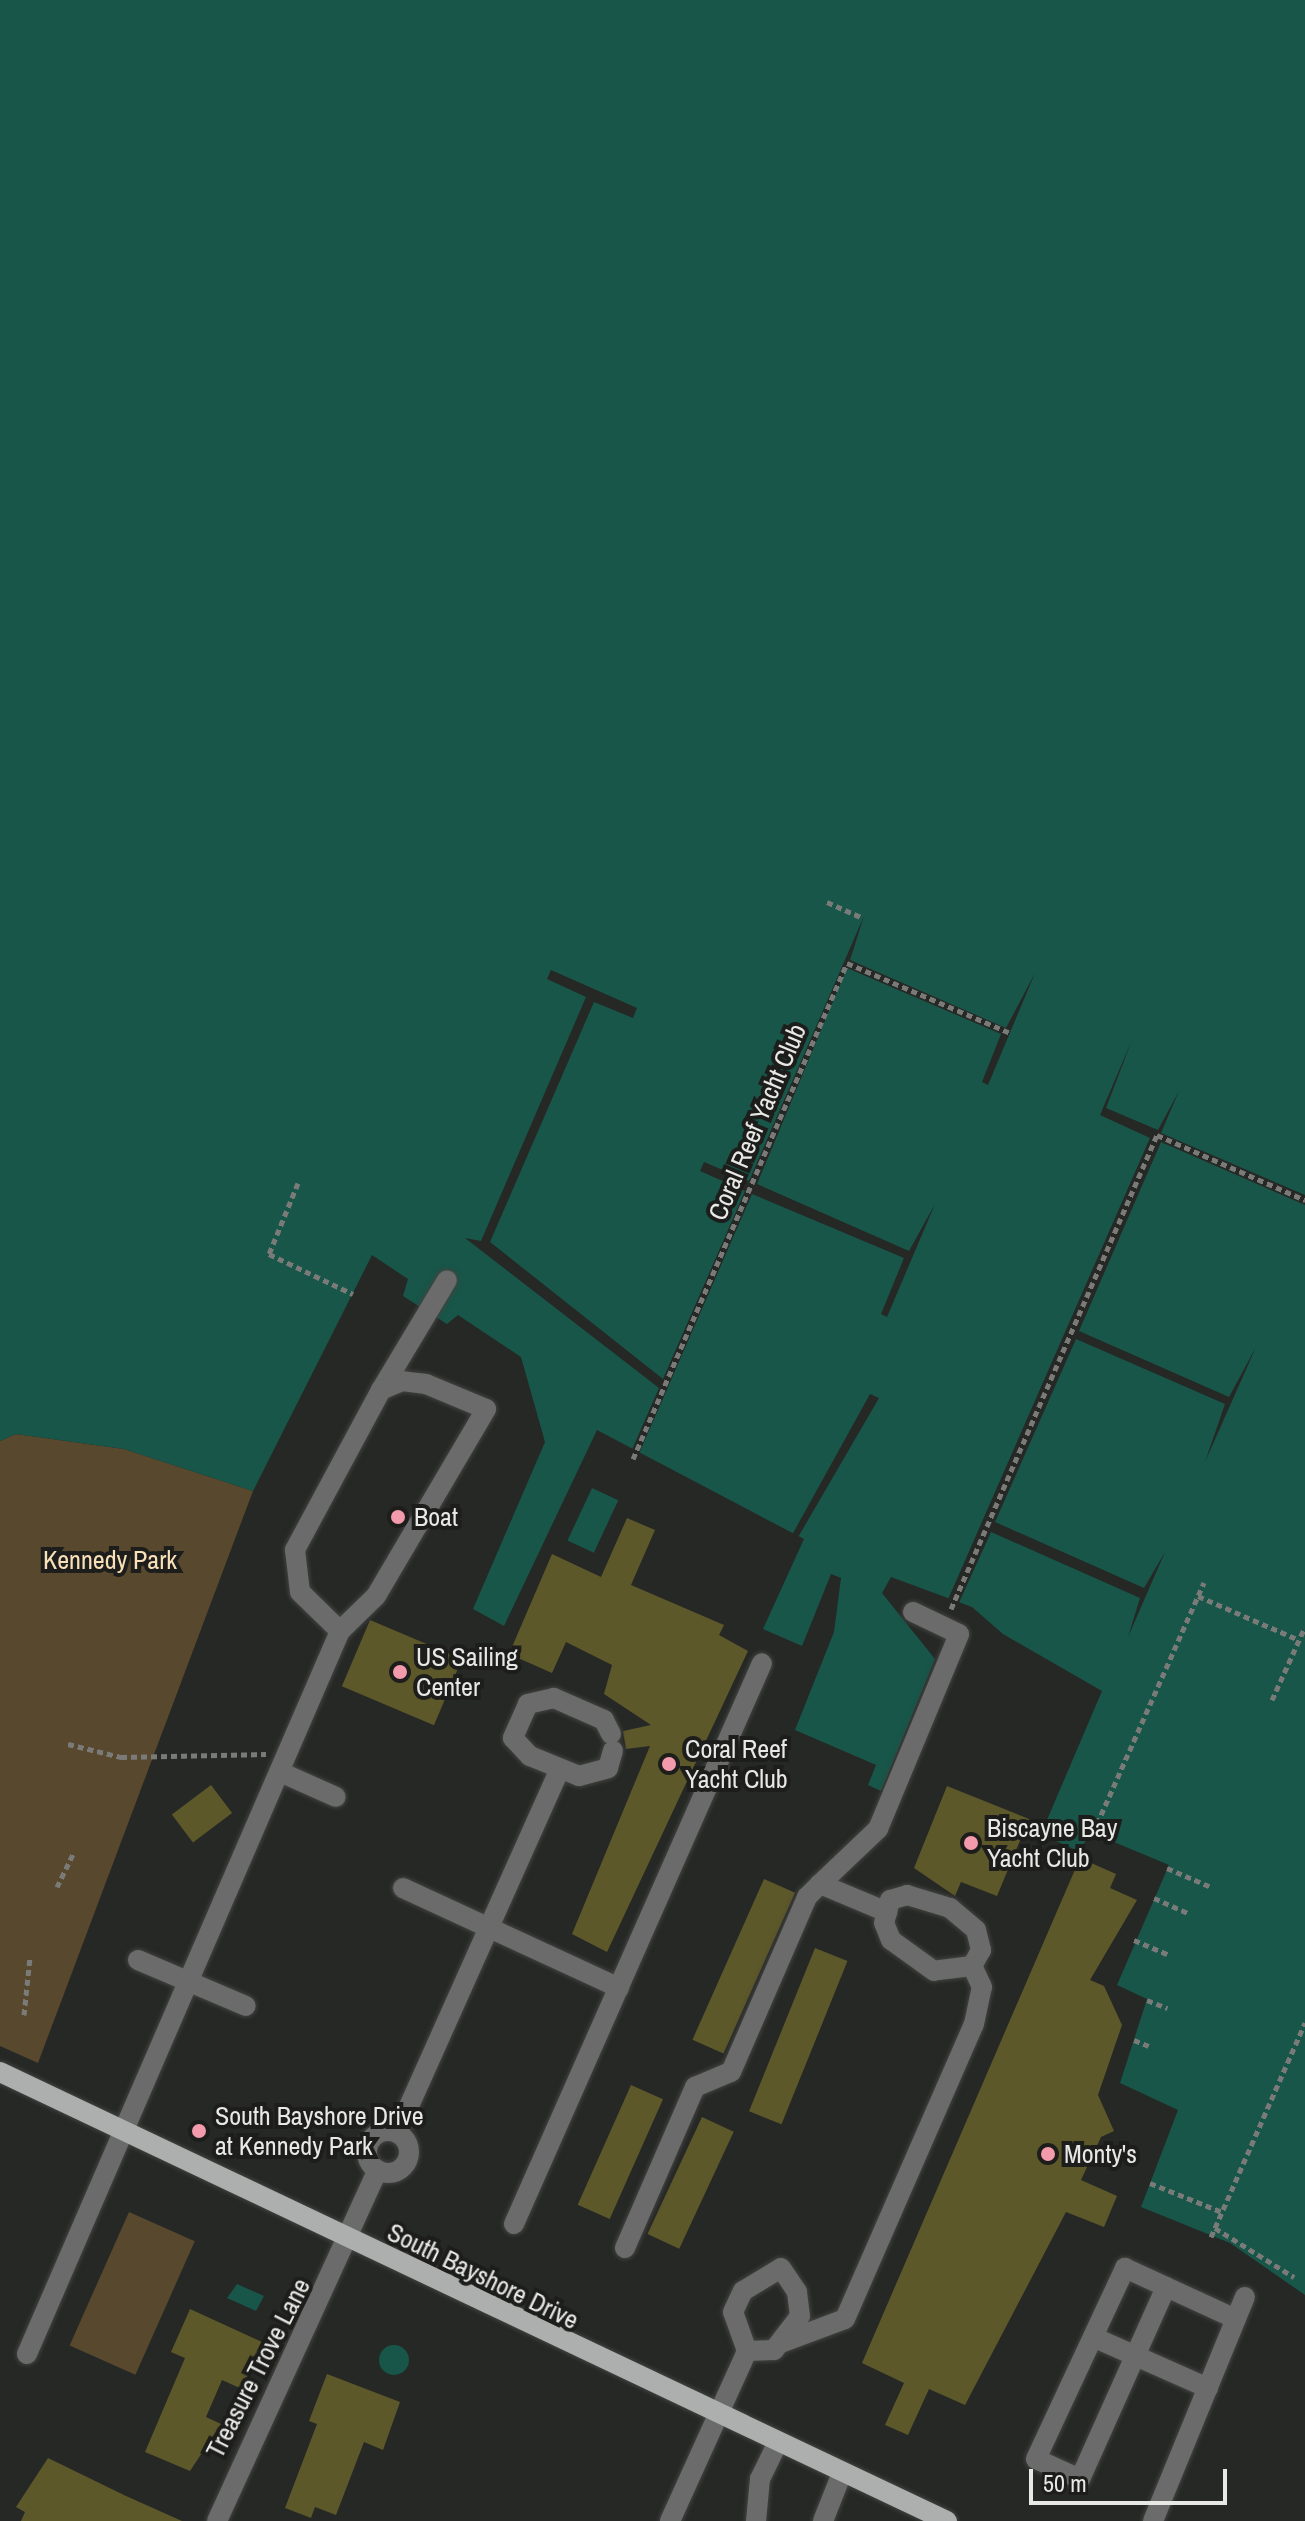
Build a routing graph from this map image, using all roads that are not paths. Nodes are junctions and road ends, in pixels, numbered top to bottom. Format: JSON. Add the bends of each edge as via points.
{"nodes":[{"id":1,"x":447,"y":1280,"type":"dead end"},
{"id":2,"x":381,"y":1390,"type":"junction"},
{"id":3,"x":913,"y":1612,"type":"dead end"},
{"id":4,"x":340,"y":1631,"type":"junction"},
{"id":5,"x":762,"y":1663,"type":"dead end"},
{"id":6,"x":283,"y":1764,"type":"junction"},
{"id":7,"x":560,"y":1769,"type":"junction"},
{"id":8,"x":336,"y":1797,"type":"dead end"},
{"id":9,"x":820,"y":1884,"type":"junction"},
{"id":10,"x":403,"y":1888,"type":"dead end"},
{"id":11,"x":887,"y":1912,"type":"junction"},
{"id":12,"x":490,"y":1929,"type":"junction"},
{"id":13,"x":138,"y":1960,"type":"dead end"},
{"id":14,"x":972,"y":1966,"type":"junction"},
{"id":15,"x":190,"y":1983,"type":"junction"},
{"id":16,"x":619,"y":1988,"type":"junction"},
{"id":17,"x":246,"y":2006,"type":"dead end"},
{"id":18,"x":0,"y":2072,"type":"edge"},
{"id":19,"x":126,"y":2133,"type":"junction"},
{"id":20,"x":397,"y":2133,"type":"junction"},
{"id":21,"x":378,"y":2170,"type":"junction"},
{"id":22,"x":514,"y":2224,"type":"dead end"},
{"id":23,"x":351,"y":2241,"type":"junction"},
{"id":24,"x":625,"y":2248,"type":"dead end"},
{"id":25,"x":1166,"y":2287,"type":"junction"},
{"id":26,"x":1245,"y":2297,"type":"dead end"},
{"id":27,"x":1236,"y":2319,"type":"junction"},
{"id":28,"x":1093,"y":2337,"type":"junction"},
{"id":29,"x":781,"y":2343,"type":"junction"},
{"id":30,"x":747,"y":2351,"type":"junction"},
{"id":31,"x":27,"y":2354,"type":"dead end"},
{"id":32,"x":1135,"y":2356,"type":"junction"},
{"id":33,"x":1208,"y":2388,"type":"junction"},
{"id":34,"x":719,"y":2418,"type":"junction"},
{"id":35,"x":777,"y":2444,"type":"junction"},
{"id":36,"x":842,"y":2473,"type":"junction"},
{"id":37,"x":217,"y":2521,"type":"edge"},
{"id":38,"x":670,"y":2521,"type":"edge"},
{"id":39,"x":756,"y":2521,"type":"edge"},
{"id":40,"x":823,"y":2521,"type":"edge"},
{"id":41,"x":947,"y":2521,"type":"edge"},
{"id":42,"x":1153,"y":2521,"type":"edge"}],
"edges":[{"from":1,"to":2,"type":"street"},
{"from":2,"to":4,"type":"street","via":[[295,1550],[300,1592]]},
{"from":2,"to":4,"type":"street","via":[[402,1381],[426,1384],[486,1409],[376,1596]]},
{"from":3,"to":9,"type":"street","via":[[959,1634],[878,1829]]},
{"from":4,"to":6,"type":"street"},
{"from":5,"to":16,"type":"street"},
{"from":6,"to":8,"type":"street"},
{"from":6,"to":15,"type":"street"},
{"from":7,"to":7,"type":"street","via":[[513,1738],[528,1704],[554,1698],[604,1720],[612,1742],[608,1768],[594,1775]]},
{"from":7,"to":12,"type":"street"},
{"from":9,"to":11,"type":"street"},
{"from":9,"to":24,"type":"street","via":[[807,1897],[731,2072],[695,2087]]},
{"from":10,"to":12,"type":"street"},
{"from":11,"to":14,"type":"street","via":[[891,1940],[913,1961],[955,1973]]},
{"from":11,"to":14,"type":"street","via":[[890,1900],[907,1895],[950,1908],[976,1930],[981,1950]]},
{"from":12,"to":16,"type":"street"},
{"from":12,"to":20,"type":"street"},
{"from":13,"to":15,"type":"street"},
{"from":14,"to":29,"type":"street","via":[[982,1987],[974,2024],[845,2319]]},
{"from":15,"to":17,"type":"street"},
{"from":15,"to":19,"type":"street"},
{"from":16,"to":22,"type":"street"},
{"from":18,"to":19,"type":"main road","name":"South Bayshore Drive"},
{"from":19,"to":23,"type":"main road","name":"South Bayshore Drive"},
{"from":19,"to":31,"type":"street"},
{"from":20,"to":21,"type":"street","via":[[370,2141]]},
{"from":20,"to":21,"type":"street","via":[[409,2148],[407,2161],[397,2171]]},
{"from":21,"to":23,"type":"street","name":"Treasure Trove Lane"},
{"from":23,"to":34,"type":"main road","name":"South Bayshore Drive"},
{"from":23,"to":37,"type":"street","name":"Treasure Trove Lane"},
{"from":25,"to":27,"type":"street"},
{"from":25,"to":28,"type":"street","via":[[1125,2268]]},
{"from":25,"to":32,"type":"street"},
{"from":26,"to":27,"type":"street"},
{"from":27,"to":33,"type":"street"},
{"from":28,"to":32,"type":"street"},
{"from":28,"to":32,"type":"street","via":[[1036,2459],[1080,2479]]},
{"from":29,"to":30,"type":"street","via":[[774,2350]]},
{"from":29,"to":30,"type":"street","via":[[800,2316],[797,2292],[781,2268],[743,2291],[733,2312]]},
{"from":30,"to":34,"type":"street"},
{"from":32,"to":33,"type":"street"},
{"from":33,"to":42,"type":"street"},
{"from":34,"to":35,"type":"main road","name":"South Bayshore Drive"},
{"from":34,"to":38,"type":"street"},
{"from":35,"to":36,"type":"main road","name":"South Bayshore Drive"},
{"from":35,"to":39,"type":"street","via":[[760,2479]]},
{"from":36,"to":40,"type":"street"},
{"from":36,"to":41,"type":"main road","name":"South Bayshore Drive"}]}
